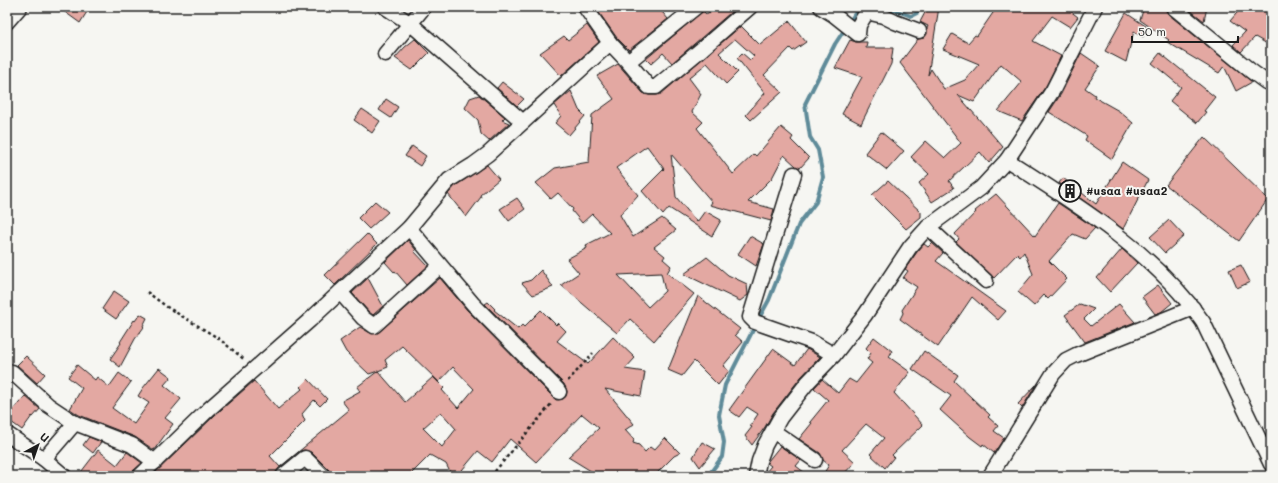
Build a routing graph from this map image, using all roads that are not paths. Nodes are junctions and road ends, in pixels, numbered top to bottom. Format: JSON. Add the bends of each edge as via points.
{"nodes":[{"id":1,"x":20,"y":7,"type":"edge"},
{"id":2,"x":385,"y":7,"type":"edge"},
{"id":3,"x":424,"y":7,"type":"edge"},
{"id":4,"x":585,"y":7,"type":"edge"},
{"id":5,"x":696,"y":7,"type":"edge"},
{"id":6,"x":750,"y":7,"type":"edge"},
{"id":7,"x":821,"y":7,"type":"edge"},
{"id":8,"x":1095,"y":7,"type":"edge"},
{"id":9,"x":1173,"y":7,"type":"edge"},
{"id":10,"x":7,"y":22,"type":"edge"},
{"id":11,"x":411,"y":24,"type":"junction"},
{"id":12,"x":919,"y":31,"type":"dead end"},
{"id":13,"x":610,"y":43,"type":"junction"},
{"id":14,"x":385,"y":54,"type":"dead end"},
{"id":15,"x":628,"y":62,"type":"junction"},
{"id":16,"x":1271,"y":83,"type":"edge"},
{"id":17,"x":523,"y":122,"type":"junction"},
{"id":18,"x":1007,"y":160,"type":"junction"},
{"id":19,"x":794,"y":174,"type":"dead end"},
{"id":20,"x":928,"y":227,"type":"junction"},
{"id":21,"x":409,"y":228,"type":"junction"},
{"id":22,"x":440,"y":266,"type":"junction"},
{"id":23,"x":986,"y":281,"type":"dead end"},
{"id":24,"x":340,"y":292,"type":"junction"},
{"id":25,"x":1193,"y":308,"type":"junction"},
{"id":26,"x":834,"y":354,"type":"junction"},
{"id":27,"x":12,"y":372,"type":"dead end"},
{"id":28,"x":559,"y":392,"type":"road end"},
{"id":29,"x":75,"y":423,"type":"junction"},
{"id":30,"x":773,"y":431,"type":"junction"},
{"id":31,"x":7,"y":434,"type":"edge"},
{"id":32,"x":44,"y":459,"type":"junction"},
{"id":33,"x":815,"y":460,"type":"dead end"},
{"id":34,"x":155,"y":462,"type":"junction"},
{"id":35,"x":1271,"y":464,"type":"edge"},
{"id":36,"x":64,"y":476,"type":"edge"},
{"id":37,"x":140,"y":476,"type":"edge"},
{"id":38,"x":283,"y":476,"type":"edge"},
{"id":39,"x":323,"y":476,"type":"edge"},
{"id":40,"x":756,"y":476,"type":"edge"},
{"id":41,"x":990,"y":476,"type":"edge"}],
"edges":[{"from":1,"to":10,"type":"street"},
{"from":2,"to":11,"type":"street"},
{"from":3,"to":11,"type":"street"},
{"from":4,"to":13,"type":"street"},
{"from":5,"to":15,"type":"street"},
{"from":6,"to":15,"type":"street","via":[[656,87],[649,87]]},
{"from":7,"to":12,"type":"street","via":[[858,34],[859,25],[867,12]]},
{"from":8,"to":18,"type":"street","via":[[1053,90]]},
{"from":9,"to":16,"type":"street","via":[[1250,71]]},
{"from":11,"to":14,"type":"street"},
{"from":11,"to":17,"type":"street"},
{"from":13,"to":15,"type":"street"},
{"from":13,"to":17,"type":"street"},
{"from":17,"to":21,"type":"street","via":[[483,158],[449,180]]},
{"from":18,"to":20,"type":"street","via":[[981,188]]},
{"from":18,"to":25,"type":"street","via":[[1123,238]]},
{"from":19,"to":26,"type":"street","via":[[750,317],[760,324],[812,342]]},
{"from":20,"to":23,"type":"street"},
{"from":20,"to":26,"type":"street"},
{"from":21,"to":22,"type":"street"},
{"from":21,"to":24,"type":"street"},
{"from":22,"to":24,"type":"street","via":[[374,326],[363,318]]},
{"from":22,"to":28,"type":"street","via":[[473,304]]},
{"from":24,"to":34,"type":"street","via":[[209,409]]},
{"from":25,"to":35,"type":"street","via":[[1203,322]]},
{"from":25,"to":41,"type":"street","via":[[1066,360],[1053,374]]},
{"from":26,"to":30,"type":"street","via":[[808,382]]},
{"from":27,"to":29,"type":"street","via":[[48,405]]},
{"from":29,"to":32,"type":"street"},
{"from":29,"to":34,"type":"street","via":[[132,445]]},
{"from":30,"to":33,"type":"street"},
{"from":30,"to":40,"type":"street","via":[[765,445]]},
{"from":31,"to":32,"type":"street"},
{"from":32,"to":36,"type":"street"},
{"from":34,"to":37,"type":"street"},
{"from":38,"to":39,"type":"street","via":[[305,458]]}]}
